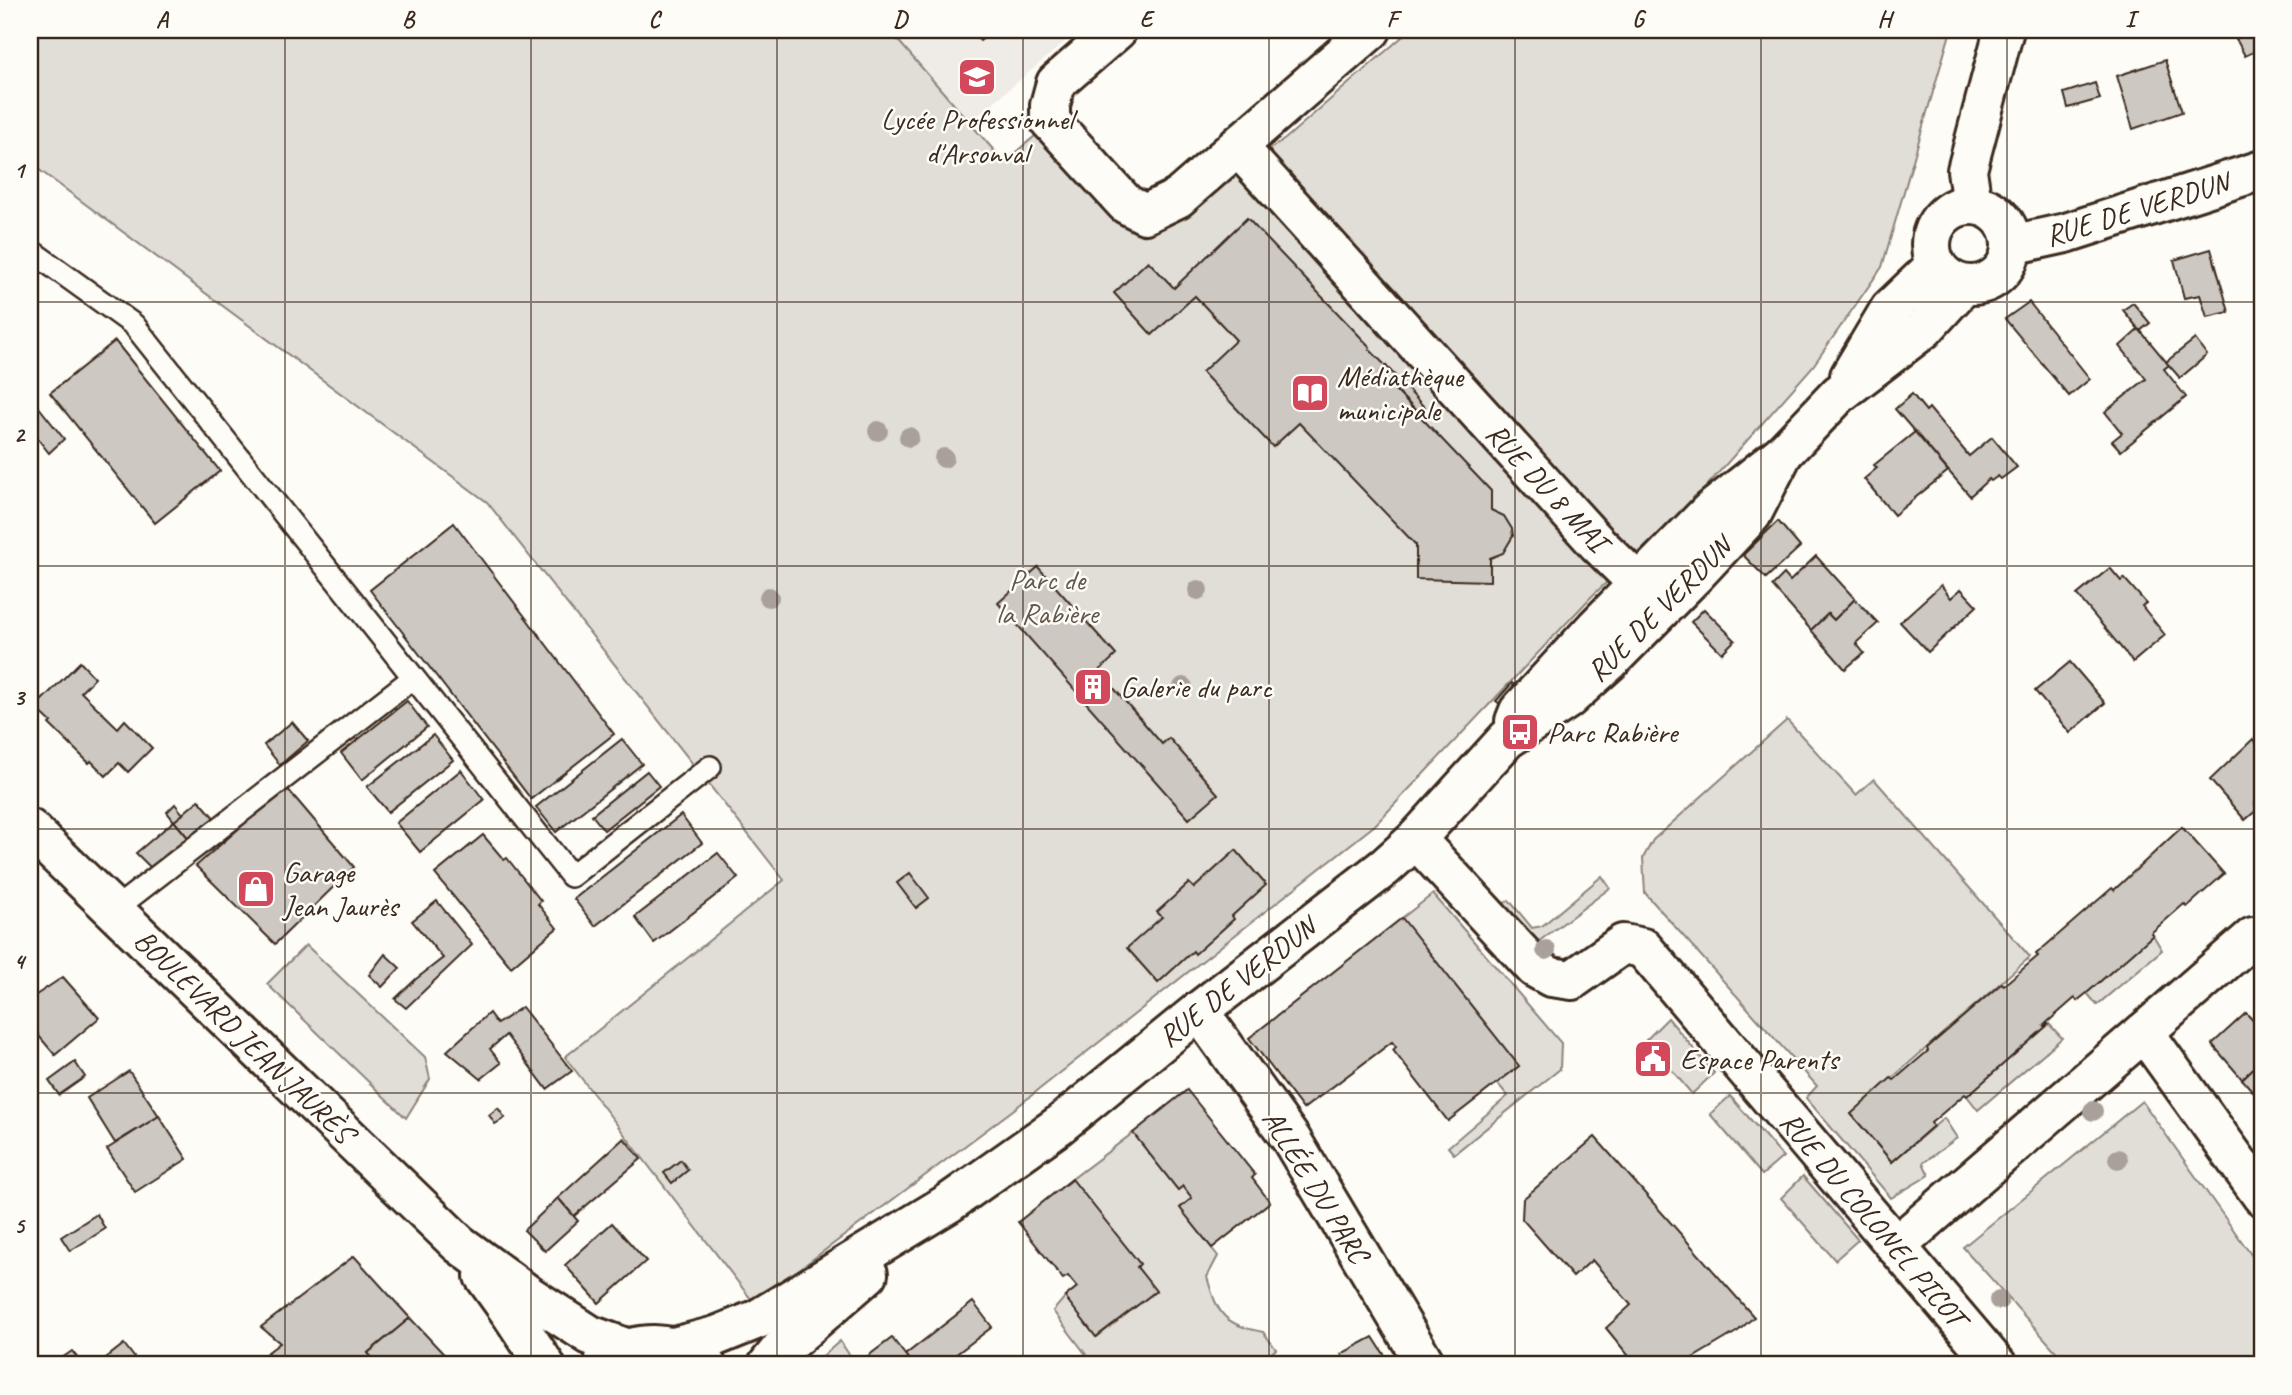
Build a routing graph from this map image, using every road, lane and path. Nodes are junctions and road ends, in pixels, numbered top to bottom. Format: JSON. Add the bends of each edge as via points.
{"nodes":[{"id":1,"x":1117,"y":30,"type":"edge"},
{"id":2,"x":1371,"y":30,"type":"edge"},
{"id":3,"x":2004,"y":30,"type":"edge"},
{"id":4,"x":1238,"y":147,"type":"junction"},
{"id":5,"x":2262,"y":170,"type":"edge"},
{"id":6,"x":1972,"y":205,"type":"junction"},
{"id":7,"x":2011,"y":245,"type":"junction"},
{"id":8,"x":30,"y":250,"type":"edge"},
{"id":9,"x":1950,"y":275,"type":"junction"},
{"id":10,"x":1651,"y":596,"type":"junction"},
{"id":11,"x":413,"y":678,"type":"junction"},
{"id":12,"x":710,"y":767,"type":"dead end"},
{"id":13,"x":30,"y":829,"type":"edge"},
{"id":14,"x":1416,"y":839,"type":"junction"},
{"id":15,"x":114,"y":911,"type":"junction"},
{"id":16,"x":2253,"y":937,"type":"dead end"},
{"id":17,"x":1199,"y":1011,"type":"junction"},
{"id":18,"x":2144,"y":1032,"type":"junction"},
{"id":19,"x":2262,"y":1196,"type":"edge"},
{"id":20,"x":949,"y":1203,"type":"junction"},
{"id":21,"x":459,"y":1244,"type":"junction"},
{"id":22,"x":1896,"y":1246,"type":"junction"},
{"id":23,"x":690,"y":1356,"type":"edge"},
{"id":24,"x":611,"y":1357,"type":"edge"},
{"id":25,"x":545,"y":1365,"type":"edge"},
{"id":26,"x":768,"y":1365,"type":"edge"},
{"id":27,"x":1426,"y":1365,"type":"edge"},
{"id":28,"x":1997,"y":1365,"type":"edge"}],
"edges":[{"from":1,"to":4,"type":"main road","via":[[1056,83],[1050,105],[1051,121],[1126,204],[1145,214],[1178,198]]},
{"from":2,"to":4,"type":"main road"},
{"from":3,"to":6,"type":"main road","via":[[1967,170]]},
{"from":4,"to":10,"type":"main road","name":"RUE DU 8 MAI","via":[[1597,543]]},
{"from":5,"to":7,"type":"main road","name":"RUE DE VERDUN","via":[[2066,233]]},
{"from":6,"to":7,"type":"main road","via":[[1984,207],[2004,222]]},
{"from":6,"to":9,"type":"main road","via":[[1949,212],[1934,230],[1931,241]]},
{"from":7,"to":9,"type":"main road","via":[[2005,268],[1997,276],[1976,285]]},
{"from":8,"to":11,"type":"lane","via":[[134,325]]},
{"from":9,"to":10,"type":"main road","name":"RUE DE VERDUN","via":[[1890,309],[1839,394],[1783,453],[1709,512]]},
{"from":10,"to":14,"type":"main road","name":"RUE DE VERDUN","via":[[1519,711],[1507,739]]},
{"from":11,"to":12,"type":"lane","via":[[571,876]]},
{"from":11,"to":15,"type":"lane"},
{"from":13,"to":15,"type":"main road","name":"BOULEVARD JEAN JAURÈS"},
{"from":14,"to":17,"type":"main road","name":"RUE DE VERDUN"},
{"from":14,"to":22,"type":"main road","name":"RUE DU COLONEL PICOT","via":[[1527,960],[1551,977],[1572,980],[1623,944],[1643,948]]},
{"from":15,"to":21,"type":"main road","name":"BOULEVARD JEAN JAURÈS"},
{"from":16,"to":18,"type":"main road"},
{"from":17,"to":20,"type":"main road","name":"RUE DE VERDUN","via":[[1058,1126]]},
{"from":17,"to":27,"type":"main road","name":"ALLÉE DU PARC","via":[[1291,1139]]},
{"from":18,"to":19,"type":"main road"},
{"from":18,"to":22,"type":"main road"},
{"from":20,"to":23,"type":"main road","name":"RUE DE VERDUN","via":[[758,1319],[716,1336]]},
{"from":20,"to":26,"type":"main road","name":"RUE DE VERDUN"},
{"from":21,"to":24,"type":"main road","name":"BOULEVARD JEAN JAURÈS","via":[[590,1335]]},
{"from":21,"to":25,"type":"main road","name":"BOULEVARD JEAN JAURÈS"},
{"from":22,"to":28,"type":"main road","name":"RUE DU COLONEL PICOT"},
{"from":23,"to":24,"type":"main road","name":"RUE DE VERDUN","via":[[650,1344]]}]}
